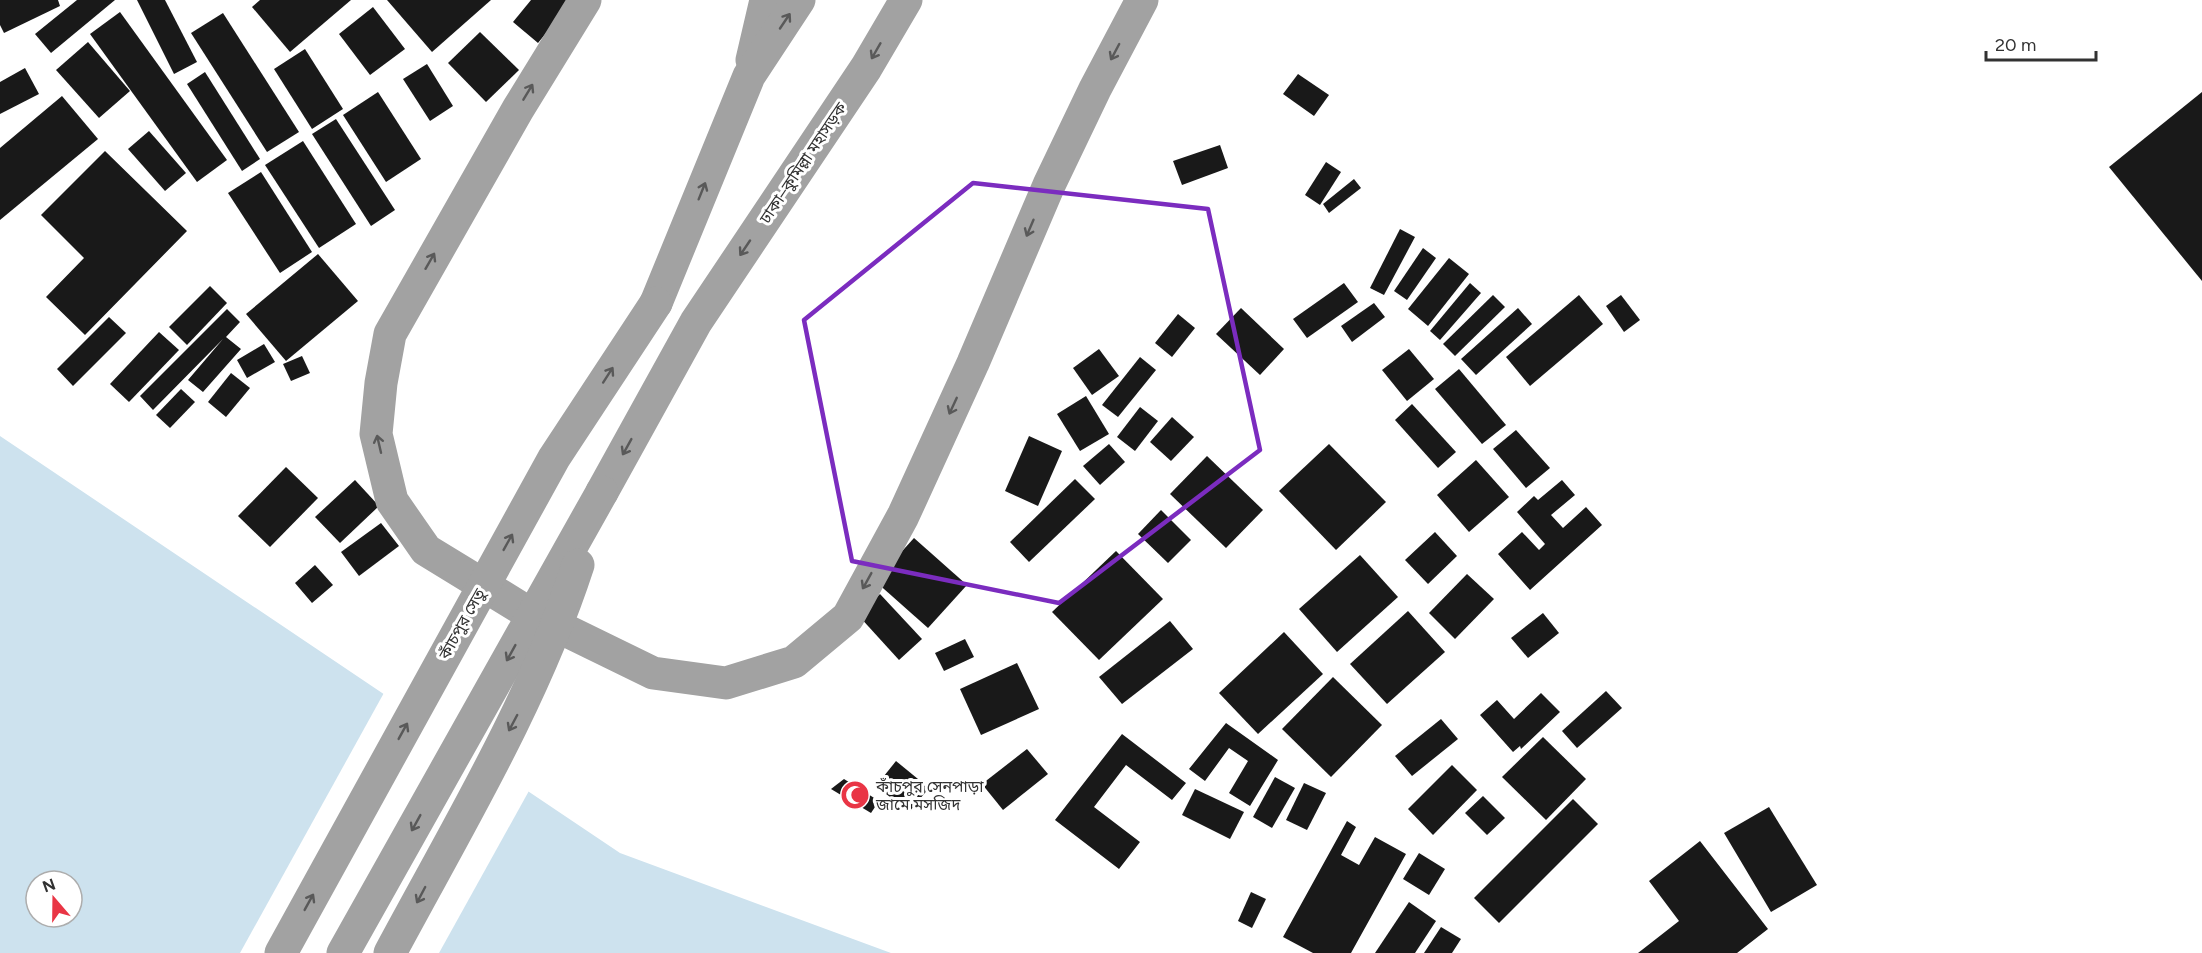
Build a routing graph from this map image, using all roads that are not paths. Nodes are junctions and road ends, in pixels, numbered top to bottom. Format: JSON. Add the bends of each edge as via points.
{"nodes":[{"id":1,"x":585,"y":0,"type":"edge"},
{"id":2,"x":766,"y":0,"type":"edge"},
{"id":3,"x":799,"y":0,"type":"edge"},
{"id":4,"x":906,"y":0,"type":"edge"},
{"id":5,"x":1142,"y":0,"type":"edge"},
{"id":6,"x":749,"y":76,"type":"junction"},
{"id":7,"x":602,"y":492,"type":"junction"},
{"id":8,"x":281,"y":953,"type":"edge"},
{"id":9,"x":343,"y":953,"type":"edge"},
{"id":10,"x":390,"y":953,"type":"edge"}],
"edges":[{"from":5,"to":1,"type":"highway","one_way":true,"via":[[1049,185],[903,516],[848,617],[794,662],[726,683],[653,673],[524,610],[426,550],[392,501],[376,434],[390,334]]},
{"from":2,"to":6,"type":"highway"},
{"from":6,"to":3,"type":"highway","one_way":true},
{"from":4,"to":7,"type":"highway","name":"ঢাকা–কুমিল্লা মহাসড়ক","one_way":true,"via":[[866,68],[696,322]]},
{"from":8,"to":6,"type":"highway","name":"কাঁচপুর সেতু","one_way":true,"bridge":true,"via":[[554,458],[656,303]]},
{"from":7,"to":9,"type":"highway","one_way":true,"bridge":true},
{"from":7,"to":10,"type":"highway","one_way":true,"bridge":true,"via":[[543,661]]}]}
